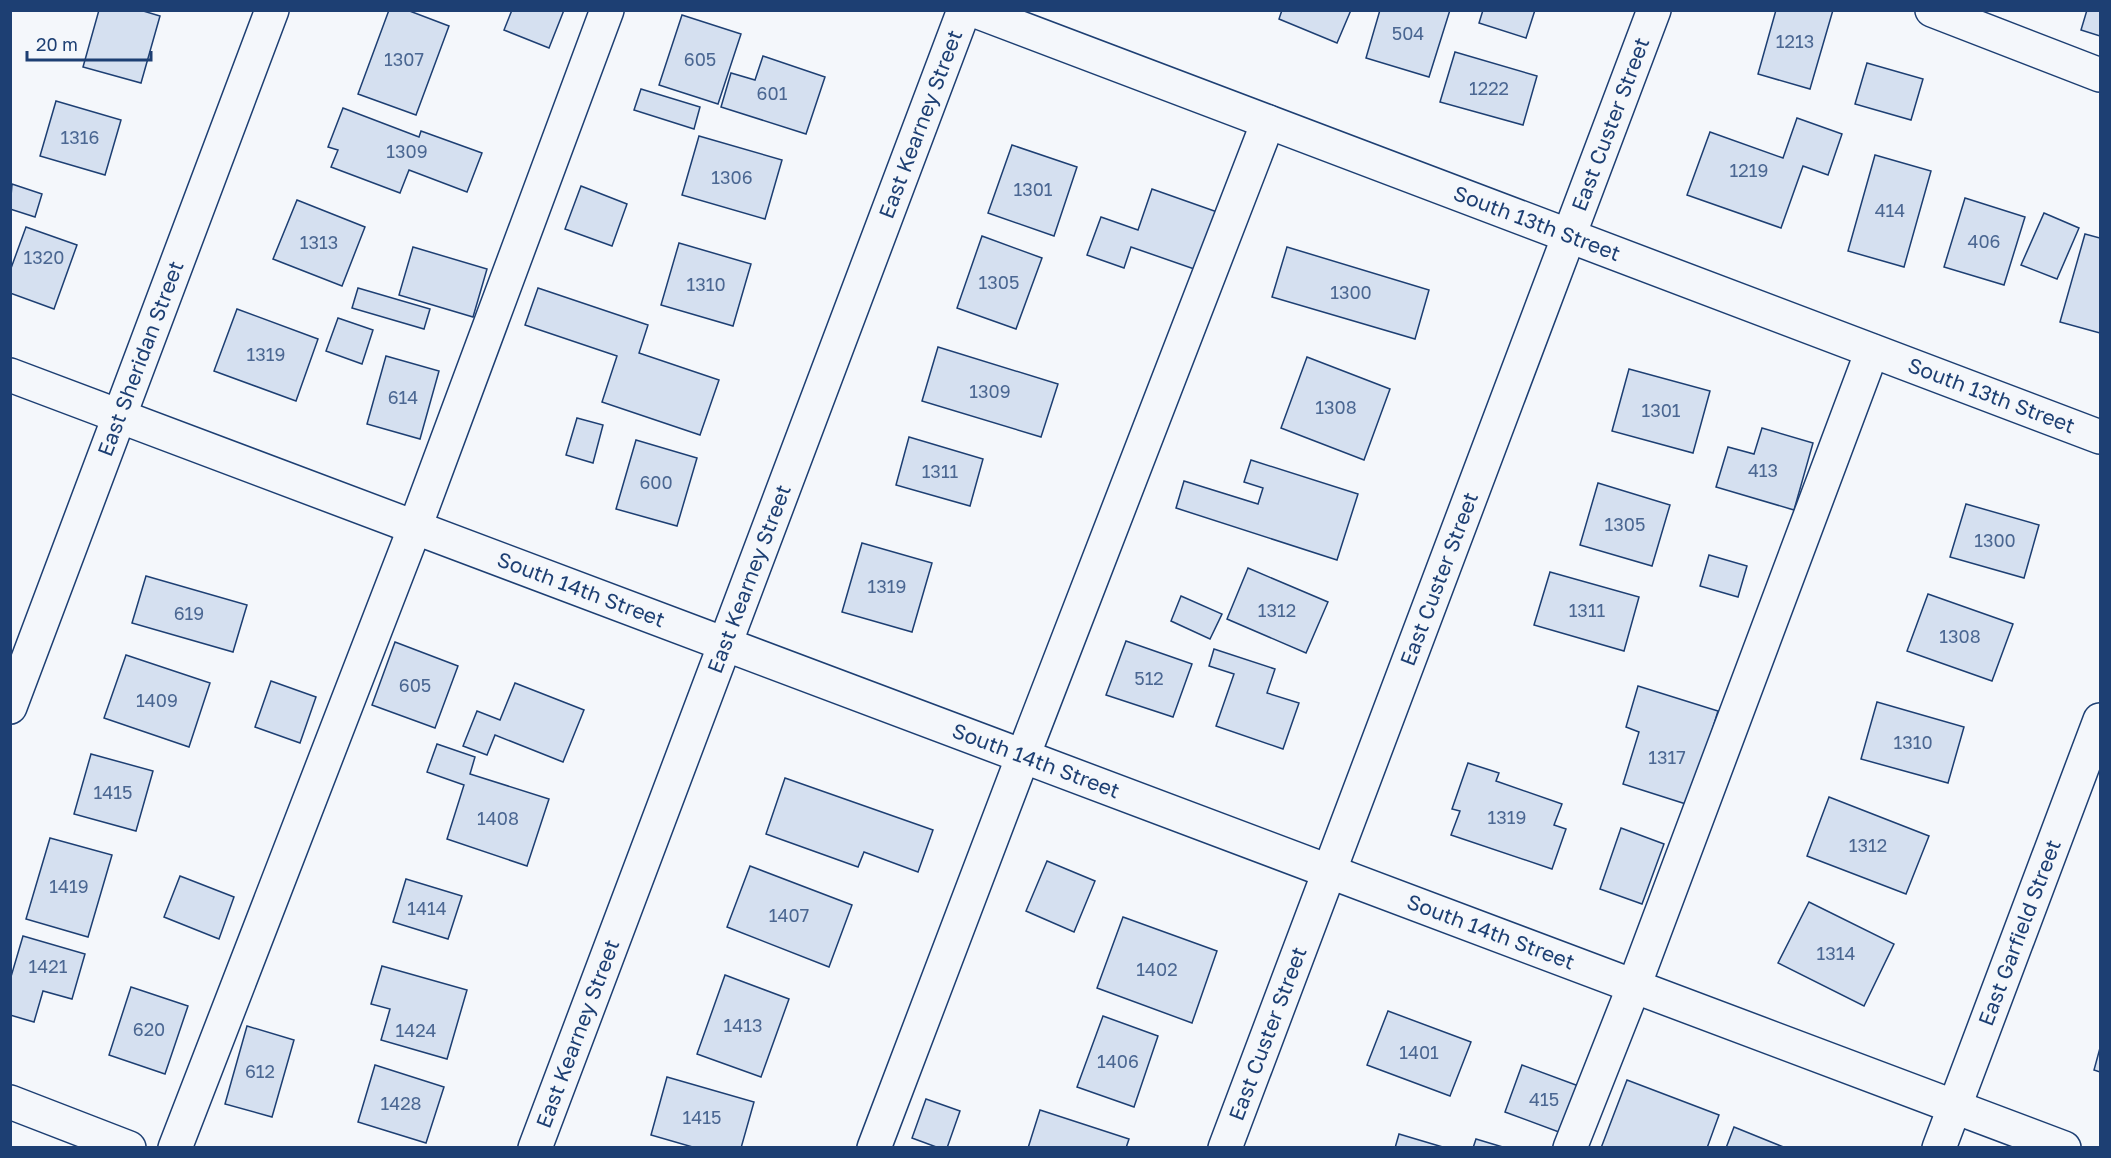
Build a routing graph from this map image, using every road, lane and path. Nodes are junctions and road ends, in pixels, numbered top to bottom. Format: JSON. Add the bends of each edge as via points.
{"nodes":[{"id":1,"x":272,"y":10,"type":"edge"},
{"id":2,"x":607,"y":10,"type":"edge"},
{"id":3,"x":964,"y":10,"type":"edge"},
{"id":4,"x":973,"y":10,"type":"edge"},
{"id":5,"x":1654,"y":10,"type":"edge"},
{"id":6,"x":1932,"y":10,"type":"edge"},
{"id":7,"x":2100,"y":75,"type":"edge"},
{"id":8,"x":1268,"y":122,"type":"junction"},
{"id":9,"x":1568,"y":236,"type":"junction"},
{"id":10,"x":1872,"y":351,"type":"junction"},
{"id":11,"x":10,"y":375,"type":"edge"},
{"id":12,"x":120,"y":416,"type":"junction"},
{"id":13,"x":2100,"y":437,"type":"edge"},
{"id":14,"x":415,"y":527,"type":"junction"},
{"id":15,"x":725,"y":644,"type":"junction"},
{"id":16,"x":10,"y":707,"type":"edge"},
{"id":17,"x":2100,"y":720,"type":"edge"},
{"id":18,"x":1023,"y":756,"type":"junction"},
{"id":19,"x":1329,"y":871,"type":"junction"},
{"id":20,"x":1634,"y":986,"type":"junction"},
{"id":21,"x":11,"y":1102,"type":"edge"},
{"id":22,"x":1954,"y":1107,"type":"junction"},
{"id":23,"x":129,"y":1148,"type":"edge"},
{"id":24,"x":175,"y":1148,"type":"edge"},
{"id":25,"x":535,"y":1148,"type":"edge"},
{"id":26,"x":874,"y":1148,"type":"edge"},
{"id":27,"x":1225,"y":1148,"type":"edge"},
{"id":28,"x":1570,"y":1148,"type":"edge"},
{"id":29,"x":1939,"y":1148,"type":"edge"},
{"id":30,"x":2064,"y":1148,"type":"edge"}],
"edges":[{"from":1,"to":12,"type":"street","name":"East Sheridan Street"},
{"from":2,"to":14,"type":"street"},
{"from":3,"to":15,"type":"street","name":"East Kearney Street"},
{"from":4,"to":8,"type":"street","name":"South 13th Street"},
{"from":5,"to":9,"type":"street","name":"East Custer Street"},
{"from":6,"to":7,"type":"street"},
{"from":8,"to":9,"type":"street","name":"South 13th Street"},
{"from":8,"to":18,"type":"street"},
{"from":9,"to":10,"type":"street","name":"South 13th Street"},
{"from":9,"to":19,"type":"street","name":"East Custer Street"},
{"from":10,"to":13,"type":"street","name":"South 13th Street"},
{"from":10,"to":20,"type":"street"},
{"from":11,"to":12,"type":"street","name":"South 14th Street"},
{"from":12,"to":14,"type":"street","name":"South 14th Street"},
{"from":12,"to":16,"type":"street","name":"East Sheridan Street"},
{"from":14,"to":15,"type":"street","name":"South 14th Street"},
{"from":14,"to":24,"type":"street"},
{"from":15,"to":18,"type":"street","name":"South 14th Street"},
{"from":15,"to":25,"type":"street","name":"East Kearney Street"},
{"from":17,"to":22,"type":"street","name":"East Garfield Street"},
{"from":18,"to":19,"type":"street","name":"South 14th Street"},
{"from":18,"to":26,"type":"street"},
{"from":19,"to":20,"type":"street","name":"South 14th Street"},
{"from":19,"to":27,"type":"street","name":"East Custer Street"},
{"from":20,"to":22,"type":"street","name":"South 14th Street"},
{"from":20,"to":28,"type":"street"},
{"from":21,"to":23,"type":"street"},
{"from":22,"to":29,"type":"street","name":"East Garfield Street"},
{"from":22,"to":30,"type":"street","name":"South 14th Street"}]}
